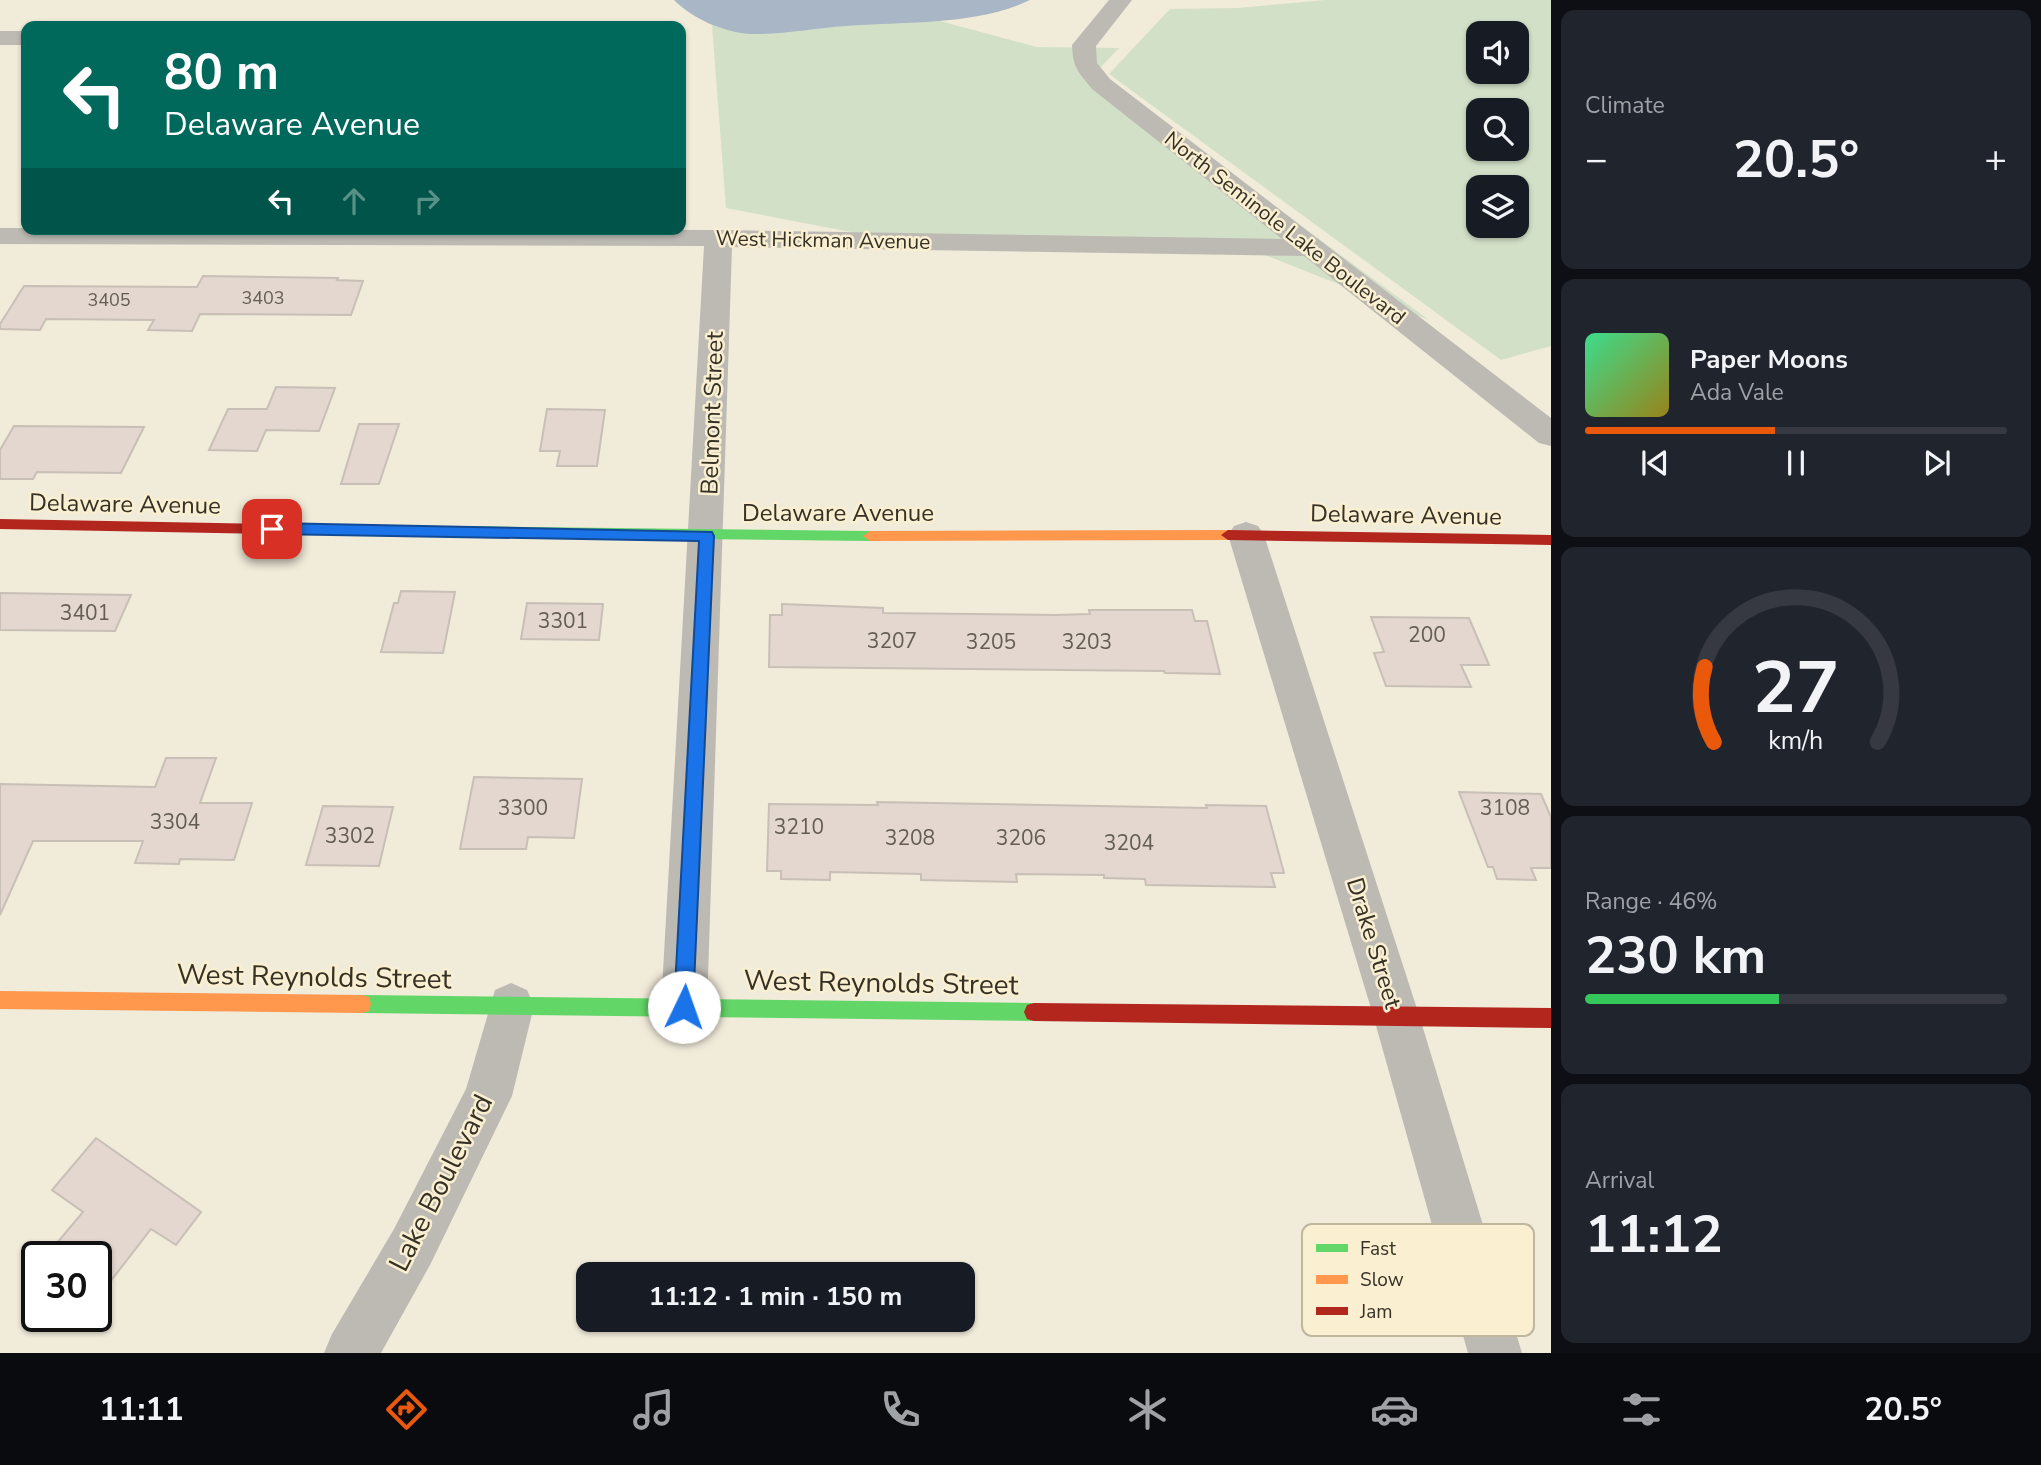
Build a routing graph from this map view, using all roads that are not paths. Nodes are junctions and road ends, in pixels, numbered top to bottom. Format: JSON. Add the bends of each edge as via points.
{"nodes":[{"id":1,"x":1121,"y":0,"type":"edge"},
{"id":2,"x":0,"y":38,"type":"edge"},
{"id":3,"x":21,"y":38,"type":"edge"},
{"id":4,"x":0,"y":236,"type":"edge"},
{"id":5,"x":718,"y":238,"type":"junction"},
{"id":6,"x":1310,"y":248,"type":"junction"},
{"id":7,"x":1551,"y":435,"type":"edge"},
{"id":8,"x":0,"y":524,"type":"edge"},
{"id":9,"x":1246,"y":535,"type":"junction"},
{"id":10,"x":707,"y":536,"type":"junction"},
{"id":11,"x":1551,"y":540,"type":"edge"},
{"id":12,"x":0,"y":1000,"type":"edge"},
{"id":13,"x":511,"y":1006,"type":"junction"},
{"id":14,"x":684,"y":1007,"type":"junction"},
{"id":15,"x":1396,"y":1015,"type":"junction"},
{"id":16,"x":1551,"y":1018,"type":"edge"},
{"id":17,"x":1457,"y":1224,"type":"edge"},
{"id":18,"x":1490,"y":1336,"type":"edge"},
{"id":19,"x":351,"y":1353,"type":"edge"},
{"id":20,"x":1495,"y":1353,"type":"edge"}],
"edges":[{"from":1,"to":6,"type":"street","name":"North Seminole Lake Boulevard","via":[[1084,45],[1084,64],[1101,84]]},
{"from":2,"to":3,"type":"street"},
{"from":4,"to":5,"type":"street","name":"West Hickman Avenue"},
{"from":5,"to":6,"type":"street","name":"West Hickman Avenue"},
{"from":5,"to":10,"type":"street","name":"Belmont Street"},
{"from":6,"to":7,"type":"street","name":"North Seminole Lake Boulevard"},
{"from":8,"to":10,"type":"street","name":"Delaware Avenue"},
{"from":9,"to":10,"type":"street","name":"Delaware Avenue"},
{"from":9,"to":11,"type":"street","name":"Delaware Avenue"},
{"from":9,"to":15,"type":"street","name":"Drake Street"},
{"from":10,"to":14,"type":"street","name":"Belmont Street"},
{"from":12,"to":13,"type":"street","name":"West Reynolds Street"},
{"from":13,"to":14,"type":"street","name":"West Reynolds Street"},
{"from":13,"to":19,"type":"street","name":"Lake Boulevard","via":[[488,1096],[412,1247]]},
{"from":14,"to":15,"type":"street","name":"West Reynolds Street"},
{"from":15,"to":16,"type":"street","name":"West Reynolds Street"},
{"from":15,"to":17,"type":"street","name":"Drake Street"},
{"from":18,"to":20,"type":"street","name":"Drake Street"}]}
